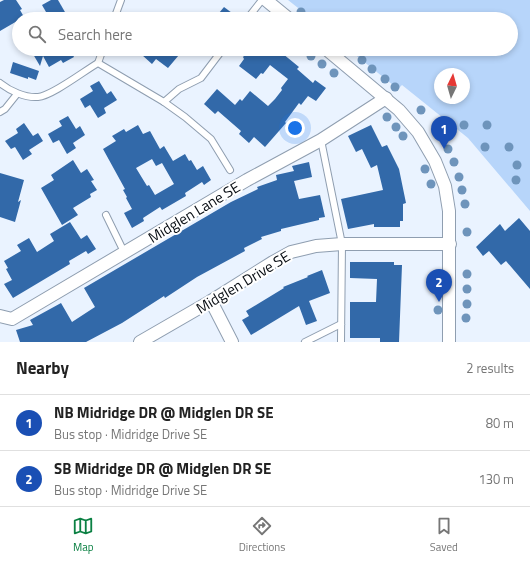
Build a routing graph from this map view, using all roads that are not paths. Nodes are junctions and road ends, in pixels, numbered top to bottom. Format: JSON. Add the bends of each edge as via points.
{"nodes":[{"id":1,"x":121,"y":0,"type":"edge"},
{"id":2,"x":262,"y":0,"type":"edge"},
{"id":3,"x":266,"y":0,"type":"edge"},
{"id":4,"x":117,"y":12,"type":"edge"},
{"id":5,"x":253,"y":12,"type":"edge"},
{"id":6,"x":281,"y":12,"type":"edge"},
{"id":7,"x":100,"y":56,"type":"edge"},
{"id":8,"x":218,"y":56,"type":"edge"},
{"id":9,"x":335,"y":56,"type":"edge"},
{"id":10,"x":98,"y":63,"type":"junction"},
{"id":11,"x":0,"y":83,"type":"edge"},
{"id":12,"x":17,"y":94,"type":"junction"},
{"id":13,"x":386,"y":98,"type":"junction"},
{"id":14,"x":164,"y":102,"type":"junction"},
{"id":15,"x":0,"y":112,"type":"edge"},
{"id":16,"x":321,"y":140,"type":"junction"},
{"id":17,"x":230,"y":170,"type":"dead end"},
{"id":18,"x":106,"y":215,"type":"dead end"},
{"id":19,"x":342,"y":244,"type":"junction"},
{"id":20,"x":450,"y":244,"type":"junction"},
{"id":21,"x":125,"y":254,"type":"junction"},
{"id":22,"x":212,"y":301,"type":"junction"},
{"id":23,"x":0,"y":316,"type":"edge"},
{"id":24,"x":341,"y":324,"type":"junction"},
{"id":25,"x":140,"y":342,"type":"edge"},
{"id":26,"x":232,"y":342,"type":"edge"},
{"id":27,"x":305,"y":342,"type":"edge"},
{"id":28,"x":341,"y":342,"type":"edge"},
{"id":29,"x":449,"y":342,"type":"edge"}],
"edges":[{"from":1,"to":4,"type":"lane"},
{"from":2,"to":5,"type":"lane"},
{"from":3,"to":6,"type":"street"},
{"from":7,"to":10,"type":"lane"},
{"from":8,"to":14,"type":"lane","via":[[201,78]]},
{"from":9,"to":13,"type":"street"},
{"from":10,"to":12,"type":"lane","via":[[50,93],[38,97]]},
{"from":10,"to":14,"type":"lane"},
{"from":11,"to":12,"type":"lane"},
{"from":12,"to":15,"type":"lane"},
{"from":13,"to":16,"type":"street","name":"Midglen Lane SE"},
{"from":13,"to":20,"type":"street","via":[[412,123],[435,161],[448,200]]},
{"from":14,"to":17,"type":"lane","via":[[211,138]]},
{"from":16,"to":19,"type":"lane"},
{"from":16,"to":21,"type":"street","name":"Midglen Lane SE","via":[[247,180]]},
{"from":18,"to":21,"type":"lane"},
{"from":19,"to":20,"type":"street","name":"Midglen Drive SE"},
{"from":19,"to":22,"type":"street","name":"Midglen Drive SE","via":[[316,246],[291,252]]},
{"from":19,"to":24,"type":"lane"},
{"from":20,"to":29,"type":"street"},
{"from":21,"to":23,"type":"street","name":"Midglen Lane SE","via":[[12,319]]},
{"from":22,"to":25,"type":"street","name":"Midglen Drive SE"},
{"from":22,"to":26,"type":"street"},
{"from":24,"to":27,"type":"lane"},
{"from":24,"to":28,"type":"lane"}]}
